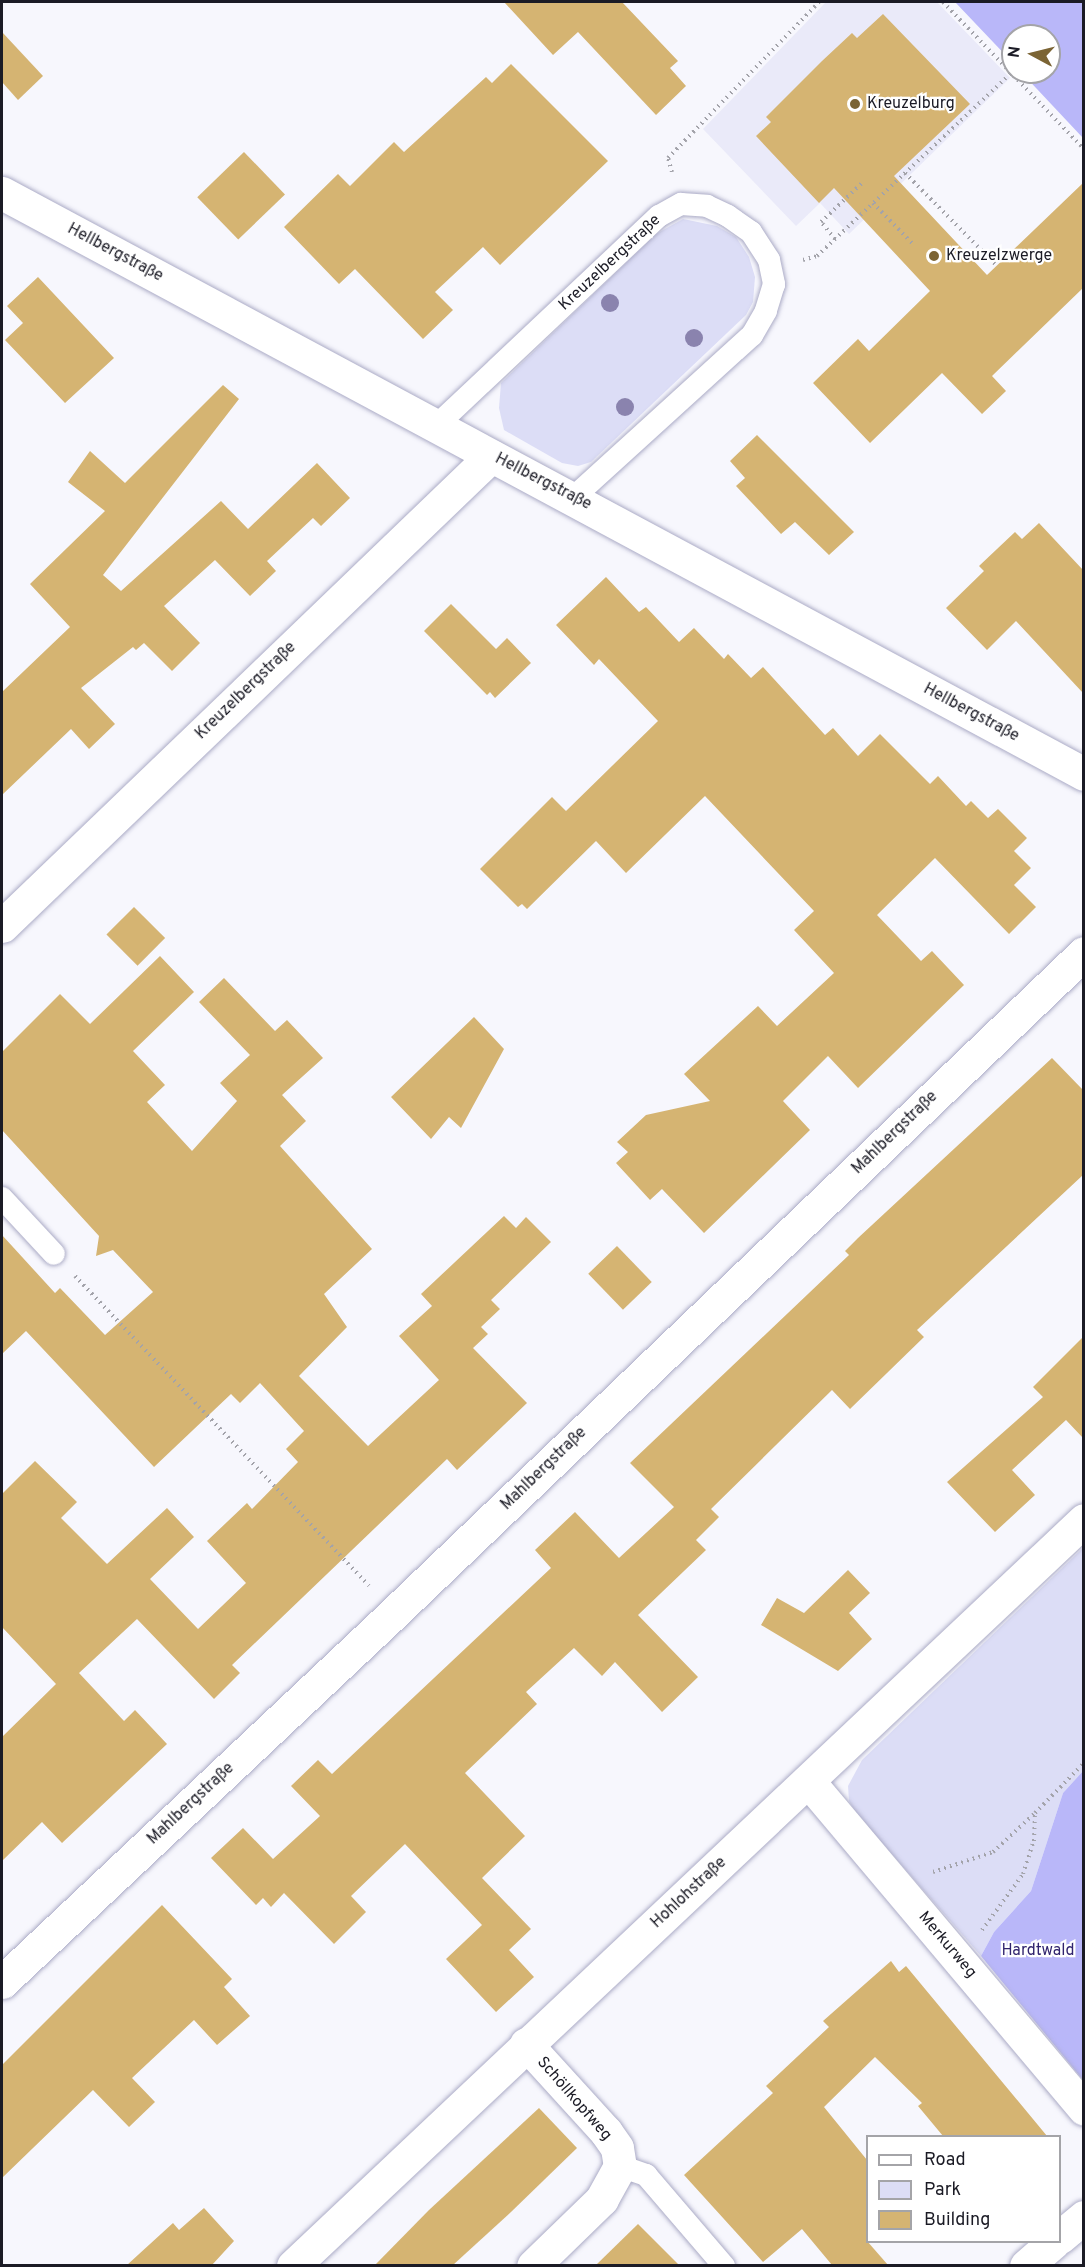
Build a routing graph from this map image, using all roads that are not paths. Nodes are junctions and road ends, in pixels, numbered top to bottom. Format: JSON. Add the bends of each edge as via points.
{"nodes":[{"id":1,"x":2,"y":193,"type":"edge"},
{"id":2,"x":437,"y":425,"type":"junction"},
{"id":3,"x":491,"y":456,"type":"junction"},
{"id":4,"x":574,"y":497,"type":"junction"},
{"id":5,"x":1083,"y":774,"type":"edge"},
{"id":6,"x":2,"y":926,"type":"edge"},
{"id":7,"x":1083,"y":953,"type":"edge"},
{"id":8,"x":2,"y":1198,"type":"edge"},
{"id":9,"x":54,"y":1254,"type":"road end"},
{"id":10,"x":1083,"y":1520,"type":"edge"},
{"id":11,"x":809,"y":1782,"type":"junction"},
{"id":12,"x":2,"y":1982,"type":"edge"},
{"id":13,"x":526,"y":2044,"type":"junction"},
{"id":14,"x":1083,"y":2109,"type":"edge"},
{"id":15,"x":620,"y":2166,"type":"junction"},
{"id":16,"x":1083,"y":2217,"type":"edge"},
{"id":17,"x":1061,"y":2235,"type":"edge"},
{"id":18,"x":1052,"y":2243,"type":"edge"},
{"id":19,"x":293,"y":2265,"type":"edge"},
{"id":20,"x":533,"y":2265,"type":"edge"},
{"id":21,"x":724,"y":2265,"type":"edge"},
{"id":22,"x":1026,"y":2265,"type":"edge"}],
"edges":[{"from":1,"to":2,"type":"street","name":"Hellbergstraße"},
{"from":2,"to":3,"type":"street","name":"Hellbergstraße"},
{"from":2,"to":4,"type":"lane","name":"Kreuzelbergstraße","via":[[659,216],[681,204],[706,206],[728,216],[751,232],[771,269],[774,284],[766,311],[752,334]]},
{"from":3,"to":4,"type":"street","name":"Hellbergstraße"},
{"from":3,"to":6,"type":"street","name":"Kreuzelbergstraße"},
{"from":4,"to":5,"type":"street","name":"Hellbergstraße"},
{"from":7,"to":12,"type":"street","name":"Mahlbergstraße"},
{"from":8,"to":9,"type":"lane"},
{"from":10,"to":11,"type":"street","name":"Hohlohstraße"},
{"from":11,"to":13,"type":"street","name":"Hohlohstraße"},
{"from":11,"to":14,"type":"street","name":"Merkurweg"},
{"from":13,"to":15,"type":"street","name":"Schöllkopfweg","via":[[606,2132],[617,2148]]},
{"from":13,"to":19,"type":"street","name":"Hohlohstraße"},
{"from":15,"to":20,"type":"street","via":[[602,2199]]},
{"from":15,"to":21,"type":"lane","via":[[646,2175]]},
{"from":16,"to":17,"type":"street"},
{"from":18,"to":22,"type":"street"}]}
